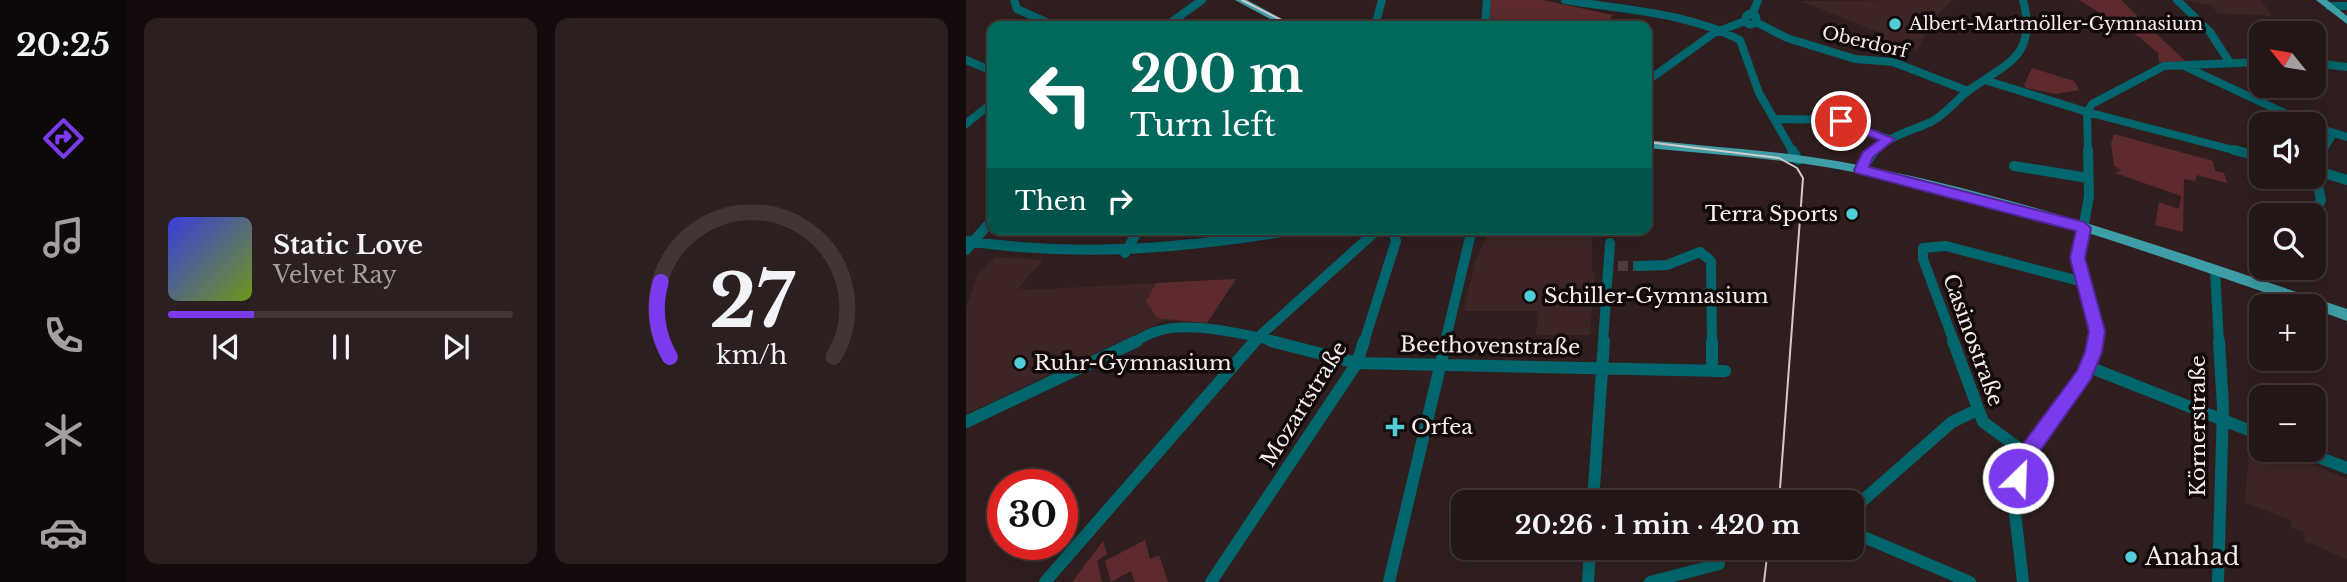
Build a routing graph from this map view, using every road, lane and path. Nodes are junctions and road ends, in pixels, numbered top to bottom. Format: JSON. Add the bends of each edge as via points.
{"nodes":[{"id":1,"x":1014,"y":0,"type":"edge"},
{"id":2,"x":1202,"y":0,"type":"edge"},
{"id":3,"x":1240,"y":0,"type":"edge"},
{"id":4,"x":1382,"y":0,"type":"edge"},
{"id":5,"x":1487,"y":0,"type":"edge"},
{"id":6,"x":1565,"y":0,"type":"edge"},
{"id":7,"x":1758,"y":0,"type":"edge"},
{"id":8,"x":2023,"y":0,"type":"edge"},
{"id":9,"x":2177,"y":0,"type":"edge"},
{"id":10,"x":2325,"y":3,"type":"edge"},
{"id":11,"x":2347,"y":6,"type":"edge"},
{"id":12,"x":1754,"y":18,"type":"junction"},
{"id":13,"x":2347,"y":20,"type":"edge"},
{"id":14,"x":1044,"y":21,"type":"edge"},
{"id":15,"x":1172,"y":21,"type":"edge"},
{"id":16,"x":1277,"y":21,"type":"edge"},
{"id":17,"x":1376,"y":21,"type":"edge"},
{"id":18,"x":1485,"y":21,"type":"edge"},
{"id":19,"x":1721,"y":30,"type":"junction"},
{"id":20,"x":966,"y":60,"type":"edge"},
{"id":21,"x":2249,"y":62,"type":"edge"},
{"id":22,"x":2230,"y":63,"type":"junction"},
{"id":23,"x":2326,"y":64,"type":"edge"},
{"id":24,"x":2182,"y":65,"type":"junction"},
{"id":25,"x":2347,"y":67,"type":"edge"},
{"id":26,"x":987,"y":69,"type":"edge"},
{"id":27,"x":1652,"y":78,"type":"edge"},
{"id":28,"x":1988,"y":80,"type":"junction"},
{"id":29,"x":1968,"y":91,"type":"junction"},
{"id":30,"x":987,"y":107,"type":"edge"},
{"id":31,"x":2087,"y":112,"type":"junction"},
{"id":32,"x":2282,"y":112,"type":"edge"},
{"id":33,"x":1776,"y":120,"type":"junction"},
{"id":34,"x":966,"y":124,"type":"edge"},
{"id":35,"x":2326,"y":132,"type":"edge"},
{"id":36,"x":2332,"y":135,"type":"junction"},
{"id":37,"x":2347,"y":137,"type":"edge"},
{"id":38,"x":1889,"y":139,"type":"junction"},
{"id":39,"x":1652,"y":145,"type":"edge"},
{"id":40,"x":2326,"y":146,"type":"edge"},
{"id":41,"x":2249,"y":154,"type":"edge"},
{"id":42,"x":1798,"y":160,"type":"junction"},
{"id":43,"x":2014,"y":166,"type":"dead end"},
{"id":44,"x":1861,"y":170,"type":"junction"},
{"id":45,"x":2326,"y":172,"type":"edge"},
{"id":46,"x":2088,"y":178,"type":"junction"},
{"id":47,"x":2347,"y":180,"type":"edge"},
{"id":48,"x":987,"y":225,"type":"edge"},
{"id":49,"x":2084,"y":228,"type":"junction"},
{"id":50,"x":1136,"y":235,"type":"edge"},
{"id":51,"x":1265,"y":235,"type":"edge"},
{"id":52,"x":1370,"y":235,"type":"edge"},
{"id":53,"x":1396,"y":235,"type":"edge"},
{"id":54,"x":1471,"y":235,"type":"edge"},
{"id":55,"x":1610,"y":243,"type":"dead end"},
{"id":56,"x":968,"y":244,"type":"edge"},
{"id":57,"x":1125,"y":253,"type":"junction"},
{"id":58,"x":1638,"y":266,"type":"tunnel mouth"},
{"id":59,"x":2215,"y":271,"type":"junction"},
{"id":60,"x":2083,"y":282,"type":"junction"},
{"id":61,"x":2347,"y":316,"type":"edge"},
{"id":62,"x":1258,"y":337,"type":"junction"},
{"id":63,"x":1357,"y":363,"type":"junction"},
{"id":64,"x":1440,"y":365,"type":"junction"},
{"id":65,"x":2089,"y":366,"type":"junction"},
{"id":66,"x":1602,"y":368,"type":"junction"},
{"id":67,"x":1977,"y":410,"type":"junction"},
{"id":68,"x":2222,"y":418,"type":"junction"},
{"id":69,"x":966,"y":422,"type":"edge"},
{"id":70,"x":2249,"y":430,"type":"edge"},
{"id":71,"x":2027,"y":454,"type":"junction"},
{"id":72,"x":2326,"y":460,"type":"edge"},
{"id":73,"x":2347,"y":468,"type":"edge"},
{"id":74,"x":1594,"y":490,"type":"edge"},
{"id":75,"x":1864,"y":499,"type":"edge"},
{"id":76,"x":1864,"y":535,"type":"edge"},
{"id":77,"x":1589,"y":560,"type":"edge"},
{"id":78,"x":1719,"y":564,"type":"dead end"},
{"id":79,"x":1045,"y":582,"type":"edge"},
{"id":80,"x":1210,"y":582,"type":"edge"},
{"id":81,"x":1389,"y":582,"type":"edge"},
{"id":82,"x":1588,"y":582,"type":"edge"},
{"id":83,"x":1650,"y":582,"type":"edge"},
{"id":84,"x":1970,"y":582,"type":"edge"},
{"id":85,"x":2023,"y":582,"type":"edge"},
{"id":86,"x":2218,"y":582,"type":"edge"}],
"edges":[{"from":1,"to":14,"type":"street","via":[[1017,9]]},
{"from":2,"to":15,"type":"street"},
{"from":3,"to":16,"type":"main road"},
{"from":4,"to":17,"type":"street"},
{"from":5,"to":18,"type":"street"},
{"from":6,"to":19,"type":"street"},
{"from":7,"to":12,"type":"street"},
{"from":8,"to":28,"type":"street","via":[[2027,17],[2022,49]]},
{"from":9,"to":22,"type":"street","via":[[2210,32]]},
{"from":10,"to":11,"type":"street"},
{"from":10,"to":13,"type":"main road"},
{"from":12,"to":19,"type":"street","via":[[1744,16],[1745,21]]},
{"from":12,"to":29,"type":"street","name":"Oberdorf","via":[[1787,38],[1855,59],[1893,62]]},
{"from":19,"to":27,"type":"street"},
{"from":19,"to":33,"type":"street","via":[[1740,40]]},
{"from":20,"to":26,"type":"street"},
{"from":21,"to":22,"type":"street"},
{"from":22,"to":24,"type":"street"},
{"from":23,"to":25,"type":"street"},
{"from":24,"to":31,"type":"street","via":[[2158,68],[2092,104]]},
{"from":24,"to":32,"type":"street"},
{"from":28,"to":29,"type":"street"},
{"from":28,"to":31,"type":"street"},
{"from":29,"to":38,"type":"street","via":[[1945,114]]},
{"from":30,"to":34,"type":"street"},
{"from":31,"to":41,"type":"street"},
{"from":31,"to":46,"type":"street"},
{"from":33,"to":38,"type":"street","via":[[1824,117]]},
{"from":33,"to":42,"type":"street"},
{"from":35,"to":36,"type":"street"},
{"from":36,"to":37,"type":"street"},
{"from":36,"to":40,"type":"street"},
{"from":38,"to":44,"type":"street","via":[[1867,155]]},
{"from":39,"to":42,"type":"main road"},
{"from":42,"to":44,"type":"main road"},
{"from":43,"to":46,"type":"street"},
{"from":44,"to":49,"type":"main road"},
{"from":45,"to":47,"type":"street"},
{"from":46,"to":49,"type":"street"},
{"from":48,"to":56,"type":"street"},
{"from":49,"to":59,"type":"main road"},
{"from":49,"to":60,"type":"street","via":[[2078,258]]},
{"from":50,"to":57,"type":"street"},
{"from":51,"to":57,"type":"street"},
{"from":52,"to":62,"type":"street"},
{"from":53,"to":63,"type":"street","name":"Mozartstraße"},
{"from":54,"to":64,"type":"street"},
{"from":55,"to":66,"type":"street","via":[[1613,266]]},
{"from":56,"to":57,"type":"street"},
{"from":58,"to":66,"type":"street","name":"Beethovenstraße","via":[[1667,265],[1700,252],[1711,261],[1718,371]]},
{"from":59,"to":61,"type":"main road"},
{"from":59,"to":68,"type":"street","name":"Körnerstraße"},
{"from":60,"to":65,"type":"street","via":[[2097,331]]},
{"from":60,"to":67,"type":"street","name":"Casinostraße","via":[[1947,246],[1923,248]]},
{"from":62,"to":63,"type":"street","name":"Beethovenstraße"},
{"from":62,"to":69,"type":"street","name":"Beethovenstraße","via":[[1173,328],[1157,331]]},
{"from":62,"to":79,"type":"street"},
{"from":63,"to":64,"type":"street","name":"Beethovenstraße"},
{"from":63,"to":80,"type":"street","name":"Mozartstraße"},
{"from":64,"to":66,"type":"street","name":"Beethovenstraße"},
{"from":64,"to":81,"type":"street"},
{"from":65,"to":68,"type":"street"},
{"from":65,"to":71,"type":"street"},
{"from":66,"to":74,"type":"street"},
{"from":67,"to":71,"type":"street","name":"Casinostraße","via":[[1983,422]]},
{"from":67,"to":75,"type":"street","via":[[1952,422]]},
{"from":68,"to":70,"type":"street"},
{"from":68,"to":86,"type":"street","name":"Körnerstraße"},
{"from":71,"to":85,"type":"street","via":[[2018,478],[2014,513]]},
{"from":72,"to":73,"type":"street"},
{"from":76,"to":84,"type":"street"},
{"from":77,"to":82,"type":"street"},
{"from":78,"to":83,"type":"street"}]}
